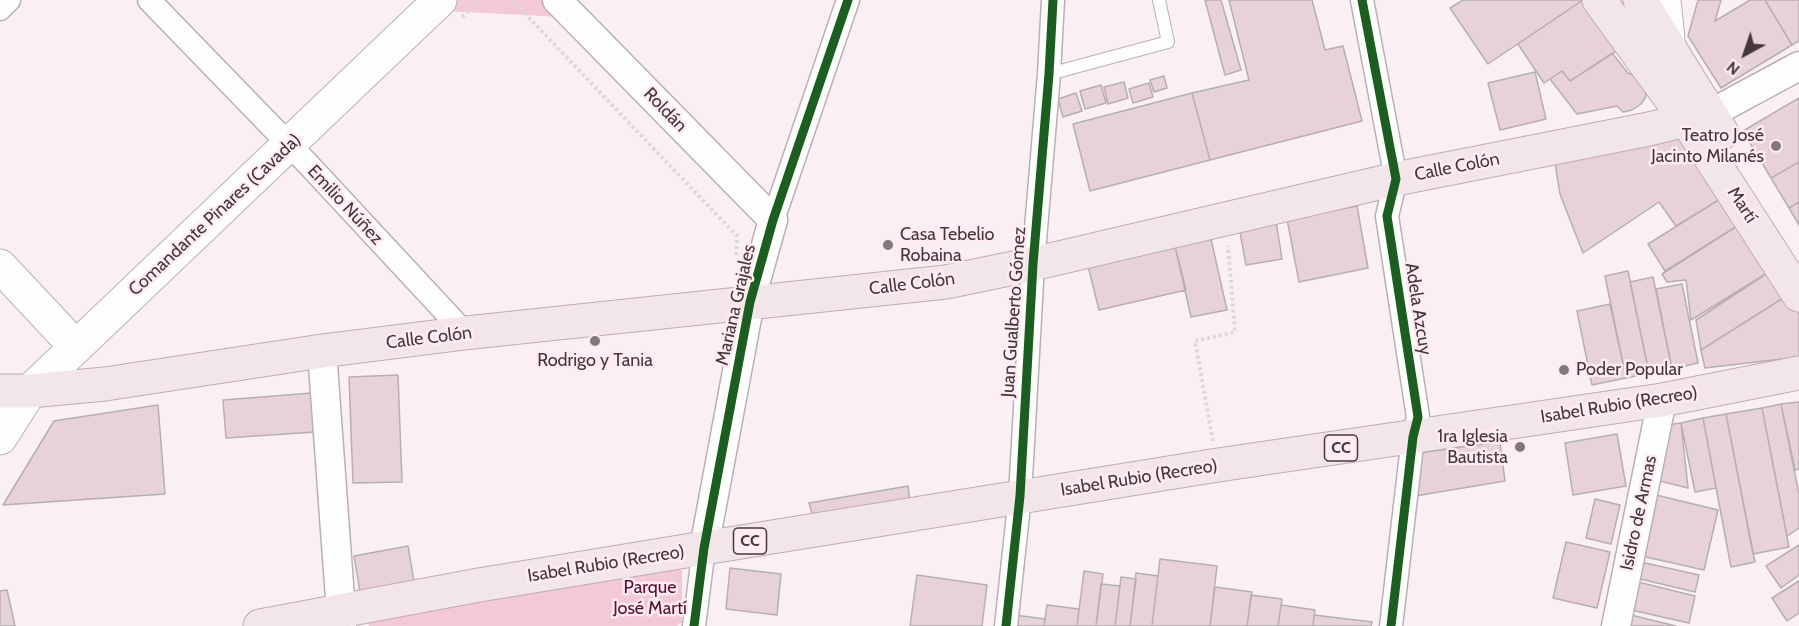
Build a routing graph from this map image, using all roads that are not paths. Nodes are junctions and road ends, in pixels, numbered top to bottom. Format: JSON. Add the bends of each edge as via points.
{"nodes":[{"id":1,"x":9,"y":0,"type":"edge"},
{"id":2,"x":149,"y":0,"type":"edge"},
{"id":3,"x":440,"y":0,"type":"edge"},
{"id":4,"x":557,"y":0,"type":"edge"},
{"id":5,"x":848,"y":0,"type":"edge"},
{"id":6,"x":1053,"y":0,"type":"edge"},
{"id":7,"x":1159,"y":0,"type":"edge"},
{"id":8,"x":1362,"y":0,"type":"edge"},
{"id":9,"x":1600,"y":0,"type":"edge"},
{"id":10,"x":1647,"y":0,"type":"edge"},
{"id":11,"x":0,"y":9,"type":"edge"},
{"id":12,"x":1669,"y":50,"type":"junction"},
{"id":13,"x":1799,"y":66,"type":"edge"},
{"id":14,"x":1049,"y":74,"type":"junction"},
{"id":15,"x":1667,"y":93,"type":"junction"},
{"id":16,"x":1699,"y":118,"type":"junction"},
{"id":17,"x":1649,"y":129,"type":"junction"},
{"id":18,"x":290,"y":146,"type":"junction"},
{"id":19,"x":1396,"y":179,"type":"junction"},
{"id":20,"x":773,"y":220,"type":"junction"},
{"id":21,"x":1799,"y":260,"type":"edge"},
{"id":22,"x":1033,"y":264,"type":"junction"},
{"id":23,"x":0,"y":266,"type":"edge"},
{"id":24,"x":1799,"y":295,"type":"edge"},
{"id":25,"x":750,"y":302,"type":"junction"},
{"id":26,"x":465,"y":333,"type":"junction"},
{"id":27,"x":76,"y":347,"type":"junction"},
{"id":28,"x":322,"y":351,"type":"junction"},
{"id":29,"x":1799,"y":373,"type":"edge"},
{"id":30,"x":15,"y":391,"type":"edge"},
{"id":31,"x":1662,"y":400,"type":"junction"},
{"id":32,"x":1413,"y":437,"type":"junction"},
{"id":33,"x":0,"y":438,"type":"edge"},
{"id":34,"x":1020,"y":496,"type":"junction"},
{"id":35,"x":704,"y":548,"type":"junction"},
{"id":36,"x":341,"y":619,"type":"edge"},
{"id":37,"x":260,"y":626,"type":"edge"},
{"id":38,"x":694,"y":626,"type":"edge"},
{"id":39,"x":1006,"y":626,"type":"edge"},
{"id":40,"x":1391,"y":626,"type":"edge"},
{"id":41,"x":1616,"y":626,"type":"edge"}],
"edges":[{"from":1,"to":11,"type":"street"},
{"from":2,"to":18,"type":"street","name":"Emilio Núñez"},
{"from":3,"to":18,"type":"main road","name":"Comandante Pinares (Cavada)"},
{"from":4,"to":20,"type":"street","name":"Roldán"},
{"from":5,"to":20,"type":"street","name":"Mariana Grajales"},
{"from":6,"to":14,"type":"street","name":"Juan Gualberto Gómez"},
{"from":7,"to":14,"type":"lane","via":[[1168,42]]},
{"from":8,"to":19,"type":"street","name":"Adela Azcuy"},
{"from":9,"to":10,"type":"main road"},
{"from":9,"to":15,"type":"main road","name":"Martí"},
{"from":10,"to":12,"type":"main road","name":"Martí"},
{"from":12,"to":15,"type":"main road"},
{"from":12,"to":16,"type":"main road","name":"Martí"},
{"from":13,"to":16,"type":"street","name":"Calle Colón"},
{"from":14,"to":22,"type":"street","name":"Juan Gualberto Gómez"},
{"from":15,"to":16,"type":"main road","name":"Martí"},
{"from":15,"to":17,"type":"main road"},
{"from":16,"to":17,"type":"main road","name":"Calle Colón"},
{"from":16,"to":21,"type":"main road","name":"Martí"},
{"from":16,"to":24,"type":"main road","name":"Martí"},
{"from":17,"to":19,"type":"main road","name":"Calle Colón"},
{"from":18,"to":26,"type":"street","name":"Emilio Núñez"},
{"from":18,"to":27,"type":"main road","name":"Comandante Pinares (Cavada)"},
{"from":19,"to":22,"type":"main road","name":"Calle Colón"},
{"from":19,"to":32,"type":"street","name":"Adela Azcuy","via":[[1387,216],[1419,417]]},
{"from":20,"to":25,"type":"street","name":"Mariana Grajales"},
{"from":22,"to":25,"type":"main road","name":"Calle Colón","via":[[946,282]]},
{"from":22,"to":34,"type":"street","name":"Juan Gualberto Gómez"},
{"from":23,"to":27,"type":"main road"},
{"from":25,"to":26,"type":"main road","name":"Calle Colón"},
{"from":25,"to":35,"type":"street","name":"Mariana Grajales"},
{"from":26,"to":28,"type":"main road","name":"Calle Colón"},
{"from":27,"to":30,"type":"main road","name":"Comandante Pinares (Cavada)"},
{"from":28,"to":30,"type":"main road","name":"Calle Colón","via":[[105,384]]},
{"from":28,"to":36,"type":"street"},
{"from":29,"to":31,"type":"main road","name":"Isabel Rubio (Recreo)","number":"CC"},
{"from":30,"to":33,"type":"main road","name":"Comandante Pinares (Cavada)"},
{"from":31,"to":32,"type":"main road","name":"Isabel Rubio (Recreo)","number":"CC"},
{"from":31,"to":41,"type":"street","name":"Isidro de Armas"},
{"from":32,"to":34,"type":"main road","name":"Isabel Rubio (Recreo)","number":"CC"},
{"from":32,"to":40,"type":"street","name":"Adela Azcuy"},
{"from":34,"to":35,"type":"main road","name":"Isabel Rubio (Recreo)","number":"CC"},
{"from":34,"to":39,"type":"street","name":"Juan Gualberto Gómez"},
{"from":35,"to":36,"type":"main road","name":"Isabel Rubio (Recreo)","number":"CC","via":[[479,585]]},
{"from":35,"to":38,"type":"street","name":"Mariana Grajales"},
{"from":36,"to":37,"type":"main road","number":"CC"}]}
